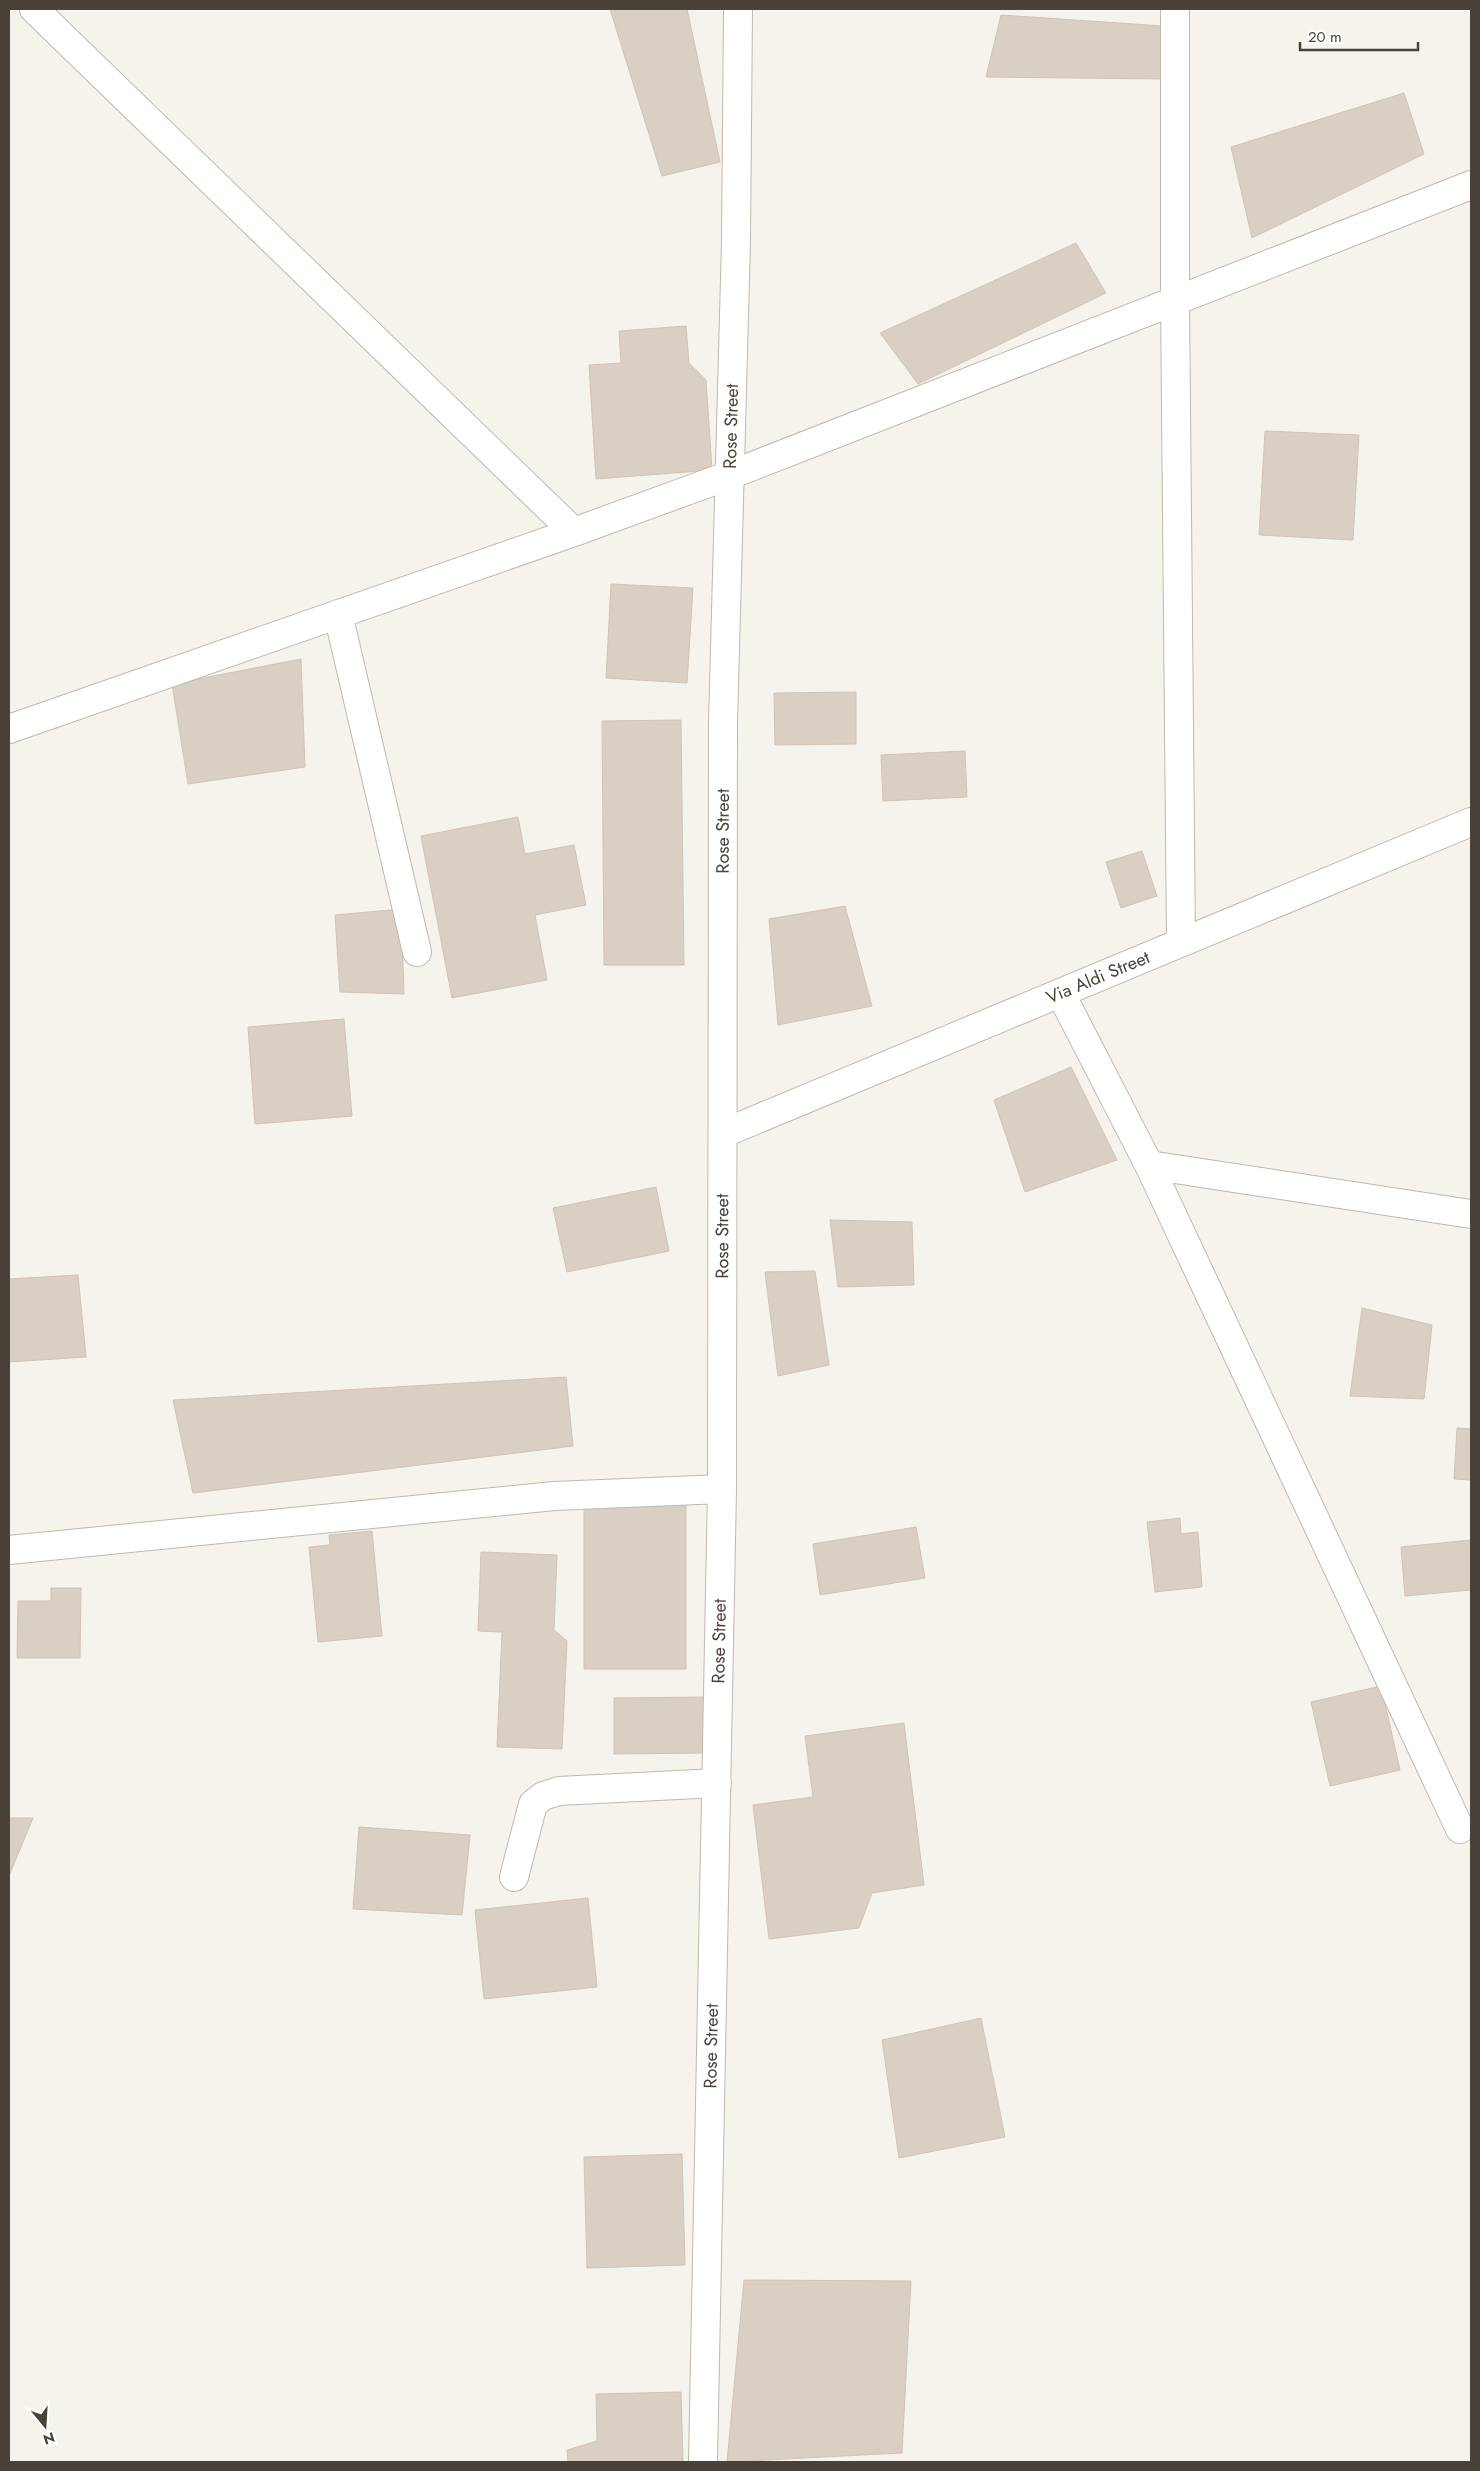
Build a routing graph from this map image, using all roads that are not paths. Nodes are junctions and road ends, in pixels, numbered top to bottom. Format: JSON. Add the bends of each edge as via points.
{"nodes":[{"id":1,"x":34,"y":9,"type":"edge"},
{"id":2,"x":738,"y":9,"type":"edge"},
{"id":3,"x":1175,"y":9,"type":"edge"},
{"id":4,"x":1471,"y":185,"type":"edge"},
{"id":5,"x":1175,"y":301,"type":"junction"},
{"id":6,"x":730,"y":475,"type":"junction"},
{"id":7,"x":574,"y":532,"type":"junction"},
{"id":8,"x":338,"y":614,"type":"junction"},
{"id":9,"x":9,"y":729,"type":"edge"},
{"id":10,"x":1471,"y":822,"type":"edge"},
{"id":11,"x":1181,"y":942,"type":"junction"},
{"id":12,"x":417,"y":952,"type":"dead end"},
{"id":13,"x":1061,"y":994,"type":"junction"},
{"id":14,"x":724,"y":1133,"type":"junction"},
{"id":15,"x":1149,"y":1165,"type":"junction"},
{"id":16,"x":1471,"y":1214,"type":"edge"},
{"id":17,"x":722,"y":1489,"type":"junction"},
{"id":18,"x":9,"y":1550,"type":"edge"},
{"id":19,"x":717,"y":1783,"type":"junction"},
{"id":20,"x":1460,"y":1829,"type":"dead end"},
{"id":21,"x":514,"y":1877,"type":"dead end"},
{"id":22,"x":703,"y":2462,"type":"edge"}],
"edges":[{"from":1,"to":7,"type":"street"},
{"from":2,"to":6,"type":"street","name":"Rose Street"},
{"from":3,"to":5,"type":"street"},
{"from":4,"to":5,"type":"street"},
{"from":5,"to":6,"type":"street"},
{"from":5,"to":11,"type":"street"},
{"from":6,"to":7,"type":"street"},
{"from":6,"to":14,"type":"street","name":"Rose Street","via":[[723,722]]},
{"from":7,"to":8,"type":"street"},
{"from":8,"to":9,"type":"street"},
{"from":8,"to":12,"type":"street"},
{"from":10,"to":11,"type":"street","name":"Via Aldi Street"},
{"from":11,"to":13,"type":"street","name":"Via Aldi Street"},
{"from":13,"to":14,"type":"street","name":"Via Aldi Street"},
{"from":13,"to":15,"type":"street"},
{"from":14,"to":17,"type":"street","name":"Rose Street"},
{"from":15,"to":16,"type":"street"},
{"from":15,"to":20,"type":"street"},
{"from":17,"to":18,"type":"street","via":[[554,1496]]},
{"from":17,"to":19,"type":"street","name":"Rose Street"},
{"from":19,"to":21,"type":"street","via":[[559,1791],[543,1796],[533,1804]]},
{"from":19,"to":22,"type":"street","name":"Rose Street"}]}
